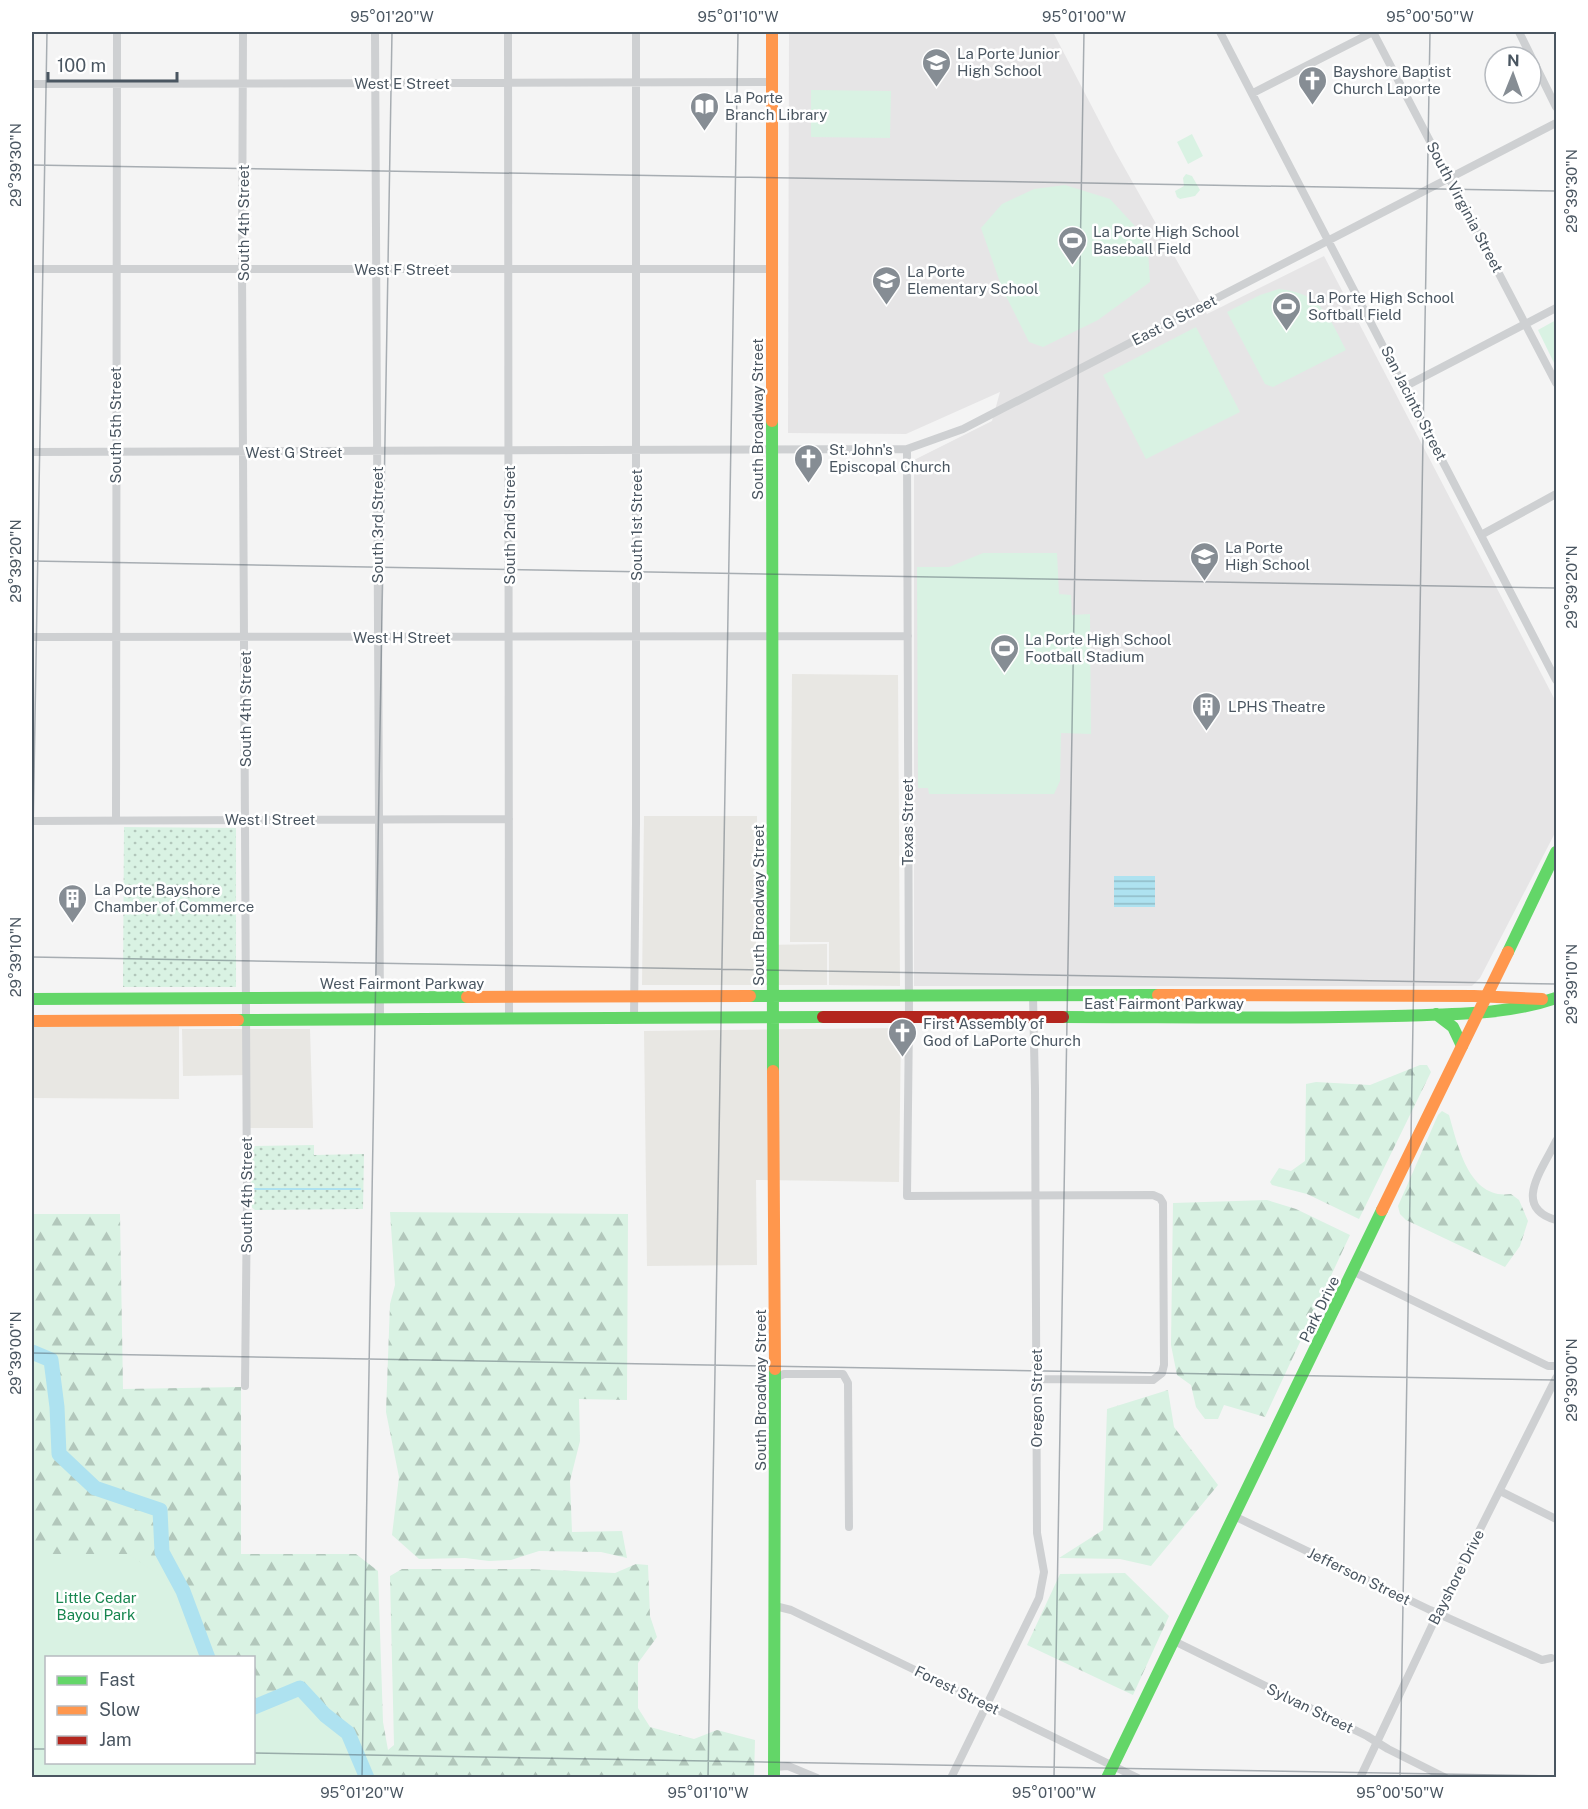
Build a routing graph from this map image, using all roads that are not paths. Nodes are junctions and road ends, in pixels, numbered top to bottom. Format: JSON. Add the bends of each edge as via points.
{"nodes":[{"id":1,"x":117,"y":32,"type":"edge"},
{"id":2,"x":243,"y":32,"type":"edge"},
{"id":3,"x":375,"y":32,"type":"edge"},
{"id":4,"x":508,"y":32,"type":"edge"},
{"id":5,"x":636,"y":32,"type":"edge"},
{"id":6,"x":771,"y":32,"type":"edge"},
{"id":7,"x":1220,"y":32,"type":"edge"},
{"id":8,"x":1373,"y":32,"type":"edge"},
{"id":9,"x":1518,"y":32,"type":"edge"},
{"id":10,"x":508,"y":82,"type":"junction"},
{"id":11,"x":637,"y":82,"type":"junction"},
{"id":12,"x":772,"y":82,"type":"junction"},
{"id":13,"x":243,"y":83,"type":"junction"},
{"id":14,"x":375,"y":83,"type":"junction"},
{"id":15,"x":32,"y":84,"type":"edge"},
{"id":16,"x":117,"y":84,"type":"junction"},
{"id":17,"x":1253,"y":93,"type":"junction"},
{"id":18,"x":1557,"y":106,"type":"edge"},
{"id":19,"x":1557,"y":123,"type":"edge"},
{"id":20,"x":1449,"y":178,"type":"junction"},
{"id":21,"x":1328,"y":240,"type":"junction"},
{"id":22,"x":32,"y":269,"type":"edge"},
{"id":23,"x":116,"y":269,"type":"junction"},
{"id":24,"x":242,"y":269,"type":"junction"},
{"id":25,"x":376,"y":269,"type":"junction"},
{"id":26,"x":508,"y":269,"type":"junction"},
{"id":27,"x":636,"y":269,"type":"junction"},
{"id":28,"x":772,"y":269,"type":"junction"},
{"id":29,"x":1557,"y":308,"type":"edge"},
{"id":30,"x":1526,"y":324,"type":"junction"},
{"id":31,"x":1557,"y":383,"type":"edge"},
{"id":32,"x":1406,"y":386,"type":"junction"},
{"id":33,"x":907,"y":449,"type":"junction"},
{"id":34,"x":773,"y":450,"type":"junction"},
{"id":35,"x":376,"y":451,"type":"junction"},
{"id":36,"x":508,"y":451,"type":"junction"},
{"id":37,"x":636,"y":451,"type":"junction"},
{"id":38,"x":32,"y":452,"type":"edge"},
{"id":39,"x":115,"y":452,"type":"junction"},
{"id":40,"x":244,"y":452,"type":"junction"},
{"id":41,"x":1557,"y":494,"type":"edge"},
{"id":42,"x":1481,"y":535,"type":"junction"},
{"id":43,"x":509,"y":636,"type":"junction"},
{"id":44,"x":636,"y":636,"type":"junction"},
{"id":45,"x":772,"y":636,"type":"junction"},
{"id":46,"x":908,"y":636,"type":"junction"},
{"id":47,"x":32,"y":637,"type":"edge"},
{"id":48,"x":116,"y":637,"type":"junction"},
{"id":49,"x":245,"y":637,"type":"junction"},
{"id":50,"x":377,"y":637,"type":"junction"},
{"id":51,"x":1557,"y":680,"type":"edge"},
{"id":52,"x":379,"y":818,"type":"junction"},
{"id":53,"x":116,"y":819,"type":"junction"},
{"id":54,"x":244,"y":819,"type":"junction"},
{"id":55,"x":509,"y":819,"type":"junction"},
{"id":56,"x":32,"y":820,"type":"edge"},
{"id":57,"x":1557,"y":852,"type":"edge"},
{"id":58,"x":1498,"y":972,"type":"junction"},
{"id":59,"x":773,"y":995,"type":"junction"},
{"id":60,"x":1178,"y":995,"type":"junction"},
{"id":61,"x":699,"y":996,"type":"junction"},
{"id":62,"x":908,"y":996,"type":"junction"},
{"id":63,"x":1032,"y":996,"type":"junction"},
{"id":64,"x":636,"y":997,"type":"junction"},
{"id":65,"x":1485,"y":997,"type":"junction"},
{"id":66,"x":379,"y":998,"type":"junction"},
{"id":67,"x":510,"y":998,"type":"junction"},
{"id":68,"x":1555,"y":998,"type":"edge"},
{"id":69,"x":32,"y":999,"type":"edge"},
{"id":70,"x":116,"y":999,"type":"junction"},
{"id":71,"x":245,"y":999,"type":"junction"},
{"id":72,"x":1517,"y":999,"type":"junction"},
{"id":73,"x":1436,"y":1014,"type":"junction"},
{"id":74,"x":1477,"y":1014,"type":"junction"},
{"id":75,"x":1176,"y":1017,"type":"junction"},
{"id":76,"x":700,"y":1018,"type":"junction"},
{"id":77,"x":773,"y":1018,"type":"junction"},
{"id":78,"x":909,"y":1018,"type":"junction"},
{"id":79,"x":1034,"y":1018,"type":"junction"},
{"id":80,"x":380,"y":1019,"type":"junction"},
{"id":81,"x":509,"y":1019,"type":"junction"},
{"id":82,"x":634,"y":1019,"type":"junction"},
{"id":83,"x":117,"y":1020,"type":"junction"},
{"id":84,"x":245,"y":1020,"type":"junction"},
{"id":85,"x":32,"y":1021,"type":"edge"},
{"id":86,"x":1462,"y":1046,"type":"junction"},
{"id":87,"x":1557,"y":1141,"type":"edge"},
{"id":88,"x":1035,"y":1195,"type":"junction"},
{"id":89,"x":1557,"y":1220,"type":"edge"},
{"id":90,"x":1354,"y":1272,"type":"junction"},
{"id":91,"x":1557,"y":1366,"type":"edge"},
{"id":92,"x":775,"y":1378,"type":"junction"},
{"id":93,"x":1557,"y":1378,"type":"edge"},
{"id":94,"x":1036,"y":1379,"type":"junction"},
{"id":95,"x":245,"y":1386,"type":"dead end"},
{"id":96,"x":1500,"y":1491,"type":"junction"},
{"id":97,"x":1234,"y":1515,"type":"junction"},
{"id":98,"x":1557,"y":1519,"type":"edge"},
{"id":99,"x":849,"y":1527,"type":"dead end"},
{"id":100,"x":774,"y":1606,"type":"junction"},
{"id":101,"x":1438,"y":1613,"type":"junction"},
{"id":102,"x":1174,"y":1641,"type":"junction"},
{"id":103,"x":1551,"y":1658,"type":"dead end"},
{"id":104,"x":987,"y":1704,"type":"junction"},
{"id":105,"x":1376,"y":1742,"type":"junction"},
{"id":106,"x":1113,"y":1765,"type":"junction"},
{"id":107,"x":774,"y":1772,"type":"edge"},
{"id":108,"x":817,"y":1778,"type":"edge"},
{"id":109,"x":951,"y":1778,"type":"edge"},
{"id":110,"x":1107,"y":1778,"type":"edge"},
{"id":111,"x":1138,"y":1778,"type":"edge"},
{"id":112,"x":1360,"y":1778,"type":"edge"},
{"id":113,"x":1446,"y":1778,"type":"edge"}],
"edges":[{"from":1,"to":16,"type":"street","name":"South 5th Street"},
{"from":2,"to":13,"type":"street","name":"South 4th Street"},
{"from":3,"to":14,"type":"street","name":"South 3rd Street"},
{"from":4,"to":10,"type":"street","name":"South 2nd Street"},
{"from":5,"to":11,"type":"street","name":"South 1st Street"},
{"from":6,"to":12,"type":"main road","name":"South Broadway Street"},
{"from":7,"to":17,"type":"street","name":"San Jacinto Street"},
{"from":8,"to":17,"type":"street"},
{"from":8,"to":20,"type":"street","name":"South Virginia Street"},
{"from":9,"to":18,"type":"street"},
{"from":10,"to":11,"type":"street","name":"West E Street"},
{"from":10,"to":14,"type":"street","name":"West E Street"},
{"from":10,"to":26,"type":"street","name":"South 2nd Street"},
{"from":11,"to":12,"type":"street","name":"West E Street"},
{"from":11,"to":27,"type":"street","name":"South 1st Street"},
{"from":12,"to":28,"type":"main road","name":"South Broadway Street"},
{"from":13,"to":14,"type":"street","name":"West E Street"},
{"from":13,"to":16,"type":"street","name":"West E Street"},
{"from":13,"to":24,"type":"street","name":"South 4th Street"},
{"from":14,"to":25,"type":"street","name":"South 3rd Street"},
{"from":15,"to":16,"type":"street","name":"West E Street"},
{"from":16,"to":23,"type":"street","name":"South 5th Street"},
{"from":17,"to":21,"type":"street","name":"San Jacinto Street"},
{"from":19,"to":20,"type":"street","name":"East G Street"},
{"from":20,"to":21,"type":"street","name":"East G Street"},
{"from":20,"to":30,"type":"street","name":"South Virginia Street"},
{"from":21,"to":32,"type":"street","name":"San Jacinto Street"},
{"from":21,"to":33,"type":"street","name":"East G Street","via":[[963,429]]},
{"from":22,"to":23,"type":"street","name":"West F Street"},
{"from":23,"to":24,"type":"street","name":"West F Street"},
{"from":23,"to":39,"type":"street","name":"South 5th Street"},
{"from":24,"to":25,"type":"street","name":"West F Street"},
{"from":24,"to":40,"type":"street","name":"South 4th Street"},
{"from":25,"to":26,"type":"street","name":"West F Street"},
{"from":25,"to":35,"type":"street","name":"South 3rd Street"},
{"from":26,"to":27,"type":"street","name":"West F Street"},
{"from":26,"to":36,"type":"street","name":"South 2nd Street"},
{"from":27,"to":28,"type":"street","name":"West F Street"},
{"from":27,"to":37,"type":"street","name":"South 1st Street"},
{"from":28,"to":34,"type":"main road","name":"South Broadway Street"},
{"from":29,"to":30,"type":"street"},
{"from":30,"to":31,"type":"street","name":"South Virginia Street"},
{"from":30,"to":32,"type":"street"},
{"from":32,"to":42,"type":"street","name":"San Jacinto Street"},
{"from":33,"to":34,"type":"street","name":"East G Street"},
{"from":33,"to":46,"type":"street","name":"Texas Street"},
{"from":34,"to":37,"type":"street","name":"West G Street"},
{"from":34,"to":45,"type":"main road","name":"South Broadway Street"},
{"from":35,"to":36,"type":"street","name":"West G Street"},
{"from":35,"to":40,"type":"street","name":"West G Street"},
{"from":35,"to":50,"type":"street","name":"South 3rd Street"},
{"from":36,"to":37,"type":"street","name":"West G Street"},
{"from":36,"to":43,"type":"street","name":"South 2nd Street"},
{"from":37,"to":44,"type":"street","name":"South 1st Street"},
{"from":38,"to":39,"type":"street","name":"West G Street"},
{"from":39,"to":40,"type":"street","name":"West G Street"},
{"from":39,"to":48,"type":"street","name":"South 5th Street"},
{"from":40,"to":49,"type":"street","name":"South 4th Street"},
{"from":41,"to":42,"type":"street"},
{"from":42,"to":51,"type":"street","name":"San Jacinto Street"},
{"from":43,"to":44,"type":"street","name":"West H Street"},
{"from":43,"to":50,"type":"street","name":"West H Street"},
{"from":43,"to":55,"type":"street","name":"South 2nd Street"},
{"from":44,"to":45,"type":"street","name":"West H Street"},
{"from":44,"to":64,"type":"street","name":"South 1st Street"},
{"from":45,"to":46,"type":"street","name":"West H Street"},
{"from":45,"to":59,"type":"main road","name":"South Broadway Street"},
{"from":46,"to":62,"type":"street","name":"Texas Street"},
{"from":47,"to":48,"type":"street","name":"West H Street"},
{"from":48,"to":49,"type":"street","name":"West H Street"},
{"from":48,"to":53,"type":"street","name":"South 5th Street"},
{"from":49,"to":50,"type":"street","name":"West H Street"},
{"from":49,"to":54,"type":"street","name":"South 4th Street"},
{"from":50,"to":52,"type":"street","name":"South 3rd Street"},
{"from":52,"to":54,"type":"street","name":"West I Street"},
{"from":52,"to":55,"type":"street","name":"West I Street"},
{"from":52,"to":66,"type":"street","name":"South 3rd Street"},
{"from":53,"to":54,"type":"street","name":"West I Street"},
{"from":53,"to":56,"type":"street","name":"West I Street"},
{"from":54,"to":71,"type":"street","name":"South 4th Street"},
{"from":55,"to":67,"type":"street","name":"South 2nd Street"},
{"from":57,"to":58,"type":"main road","name":"Park Drive"},
{"from":58,"to":65,"type":"main road","name":"Park Drive"},
{"from":58,"to":72,"type":"main road","via":[[1502,987]]},
{"from":59,"to":61,"type":"main road","name":"West Fairmont Parkway"},
{"from":59,"to":62,"type":"main road","name":"East Fairmont Parkway"},
{"from":59,"to":77,"type":"main road","name":"South Broadway Street"},
{"from":60,"to":63,"type":"main road","name":"East Fairmont Parkway"},
{"from":60,"to":65,"type":"main road","name":"East Fairmont Parkway"},
{"from":60,"to":75,"type":"main road"},
{"from":61,"to":64,"type":"main road","name":"West Fairmont Parkway"},
{"from":61,"to":76,"type":"main road"},
{"from":62,"to":63,"type":"main road","name":"East Fairmont Parkway"},
{"from":62,"to":78,"type":"street","name":"Texas Street"},
{"from":63,"to":79,"type":"street","name":"Oregon Street"},
{"from":64,"to":67,"type":"main road","name":"West Fairmont Parkway"},
{"from":64,"to":82,"type":"street","name":"South 1st Street"},
{"from":65,"to":72,"type":"main road","name":"East Fairmont Parkway"},
{"from":65,"to":74,"type":"main road","name":"Park Drive"},
{"from":66,"to":67,"type":"main road","name":"West Fairmont Parkway"},
{"from":66,"to":71,"type":"main road","name":"West Fairmont Parkway"},
{"from":66,"to":80,"type":"street","name":"South 3rd Street"},
{"from":67,"to":81,"type":"street","name":"South 2nd Street"},
{"from":68,"to":72,"type":"main road","name":"East Fairmont Parkway"},
{"from":68,"to":74,"type":"main road","name":"East Fairmont Parkway","via":[[1533,1006]]},
{"from":69,"to":70,"type":"main road","name":"West Fairmont Parkway"},
{"from":70,"to":71,"type":"main road","name":"West Fairmont Parkway"},
{"from":70,"to":83,"type":"main road"},
{"from":71,"to":84,"type":"street","name":"South 4th Street"},
{"from":73,"to":74,"type":"main road","name":"East Fairmont Parkway"},
{"from":73,"to":75,"type":"main road","name":"East Fairmont Parkway"},
{"from":73,"to":86,"type":"main road","via":[[1452,1024]]},
{"from":74,"to":86,"type":"main road","name":"Park Drive"},
{"from":75,"to":79,"type":"main road","name":"East Fairmont Parkway"},
{"from":76,"to":77,"type":"main road"},
{"from":76,"to":82,"type":"main road"},
{"from":77,"to":78,"type":"main road","name":"East Fairmont Parkway"},
{"from":77,"to":92,"type":"main road","name":"South Broadway Street"},
{"from":78,"to":79,"type":"main road","name":"East Fairmont Parkway"},
{"from":78,"to":88,"type":"street","name":"Texas Street","via":[[907,1196]]},
{"from":79,"to":88,"type":"street","name":"Oregon Street"},
{"from":80,"to":81,"type":"main road"},
{"from":80,"to":84,"type":"main road"},
{"from":81,"to":82,"type":"main road"},
{"from":83,"to":84,"type":"main road"},
{"from":83,"to":85,"type":"main road"},
{"from":84,"to":95,"type":"street","name":"South 4th Street"},
{"from":86,"to":90,"type":"main road","name":"Park Drive"},
{"from":87,"to":89,"type":"street","via":[[1532,1193],[1534,1206],[1543,1216]]},
{"from":88,"to":94,"type":"street","name":"Oregon Street"},
{"from":88,"to":94,"type":"street","via":[[1160,1197],[1164,1365],[1162,1373],[1153,1380]]},
{"from":90,"to":91,"type":"street","via":[[1548,1366]]},
{"from":90,"to":97,"type":"main road","name":"Park Drive"},
{"from":92,"to":99,"type":"street","via":[[784,1374],[843,1374],[848,1383]]},
{"from":92,"to":100,"type":"main road","name":"South Broadway Street"},
{"from":93,"to":96,"type":"street","name":"Bayshore Drive"},
{"from":94,"to":104,"type":"street","name":"Oregon Street","via":[[1037,1533],[1044,1572],[1039,1598]]},
{"from":96,"to":98,"type":"street"},
{"from":96,"to":101,"type":"street","name":"Bayshore Drive"},
{"from":97,"to":101,"type":"street","name":"Jefferson Street"},
{"from":97,"to":102,"type":"main road","name":"Park Drive"},
{"from":100,"to":104,"type":"street","name":"Forest Street","via":[[791,1610]]},
{"from":100,"to":107,"type":"main road","name":"South Broadway Street"},
{"from":101,"to":103,"type":"street","name":"Jefferson Street","via":[[1542,1660]]},
{"from":101,"to":105,"type":"street","name":"Bayshore Drive"},
{"from":102,"to":105,"type":"street","name":"Sylvan Street"},
{"from":102,"to":106,"type":"main road","name":"Park Drive"},
{"from":104,"to":106,"type":"street","name":"Forest Street"},
{"from":104,"to":109,"type":"street","name":"Oregon Street"},
{"from":105,"to":112,"type":"street","name":"Bayshore Drive"},
{"from":105,"to":113,"type":"street","name":"Sylvan Street"},
{"from":106,"to":110,"type":"main road","name":"Park Drive"},
{"from":106,"to":111,"type":"street","name":"Forest Street"},
{"from":107,"to":108,"type":"street","via":[[788,1766]]}]}
